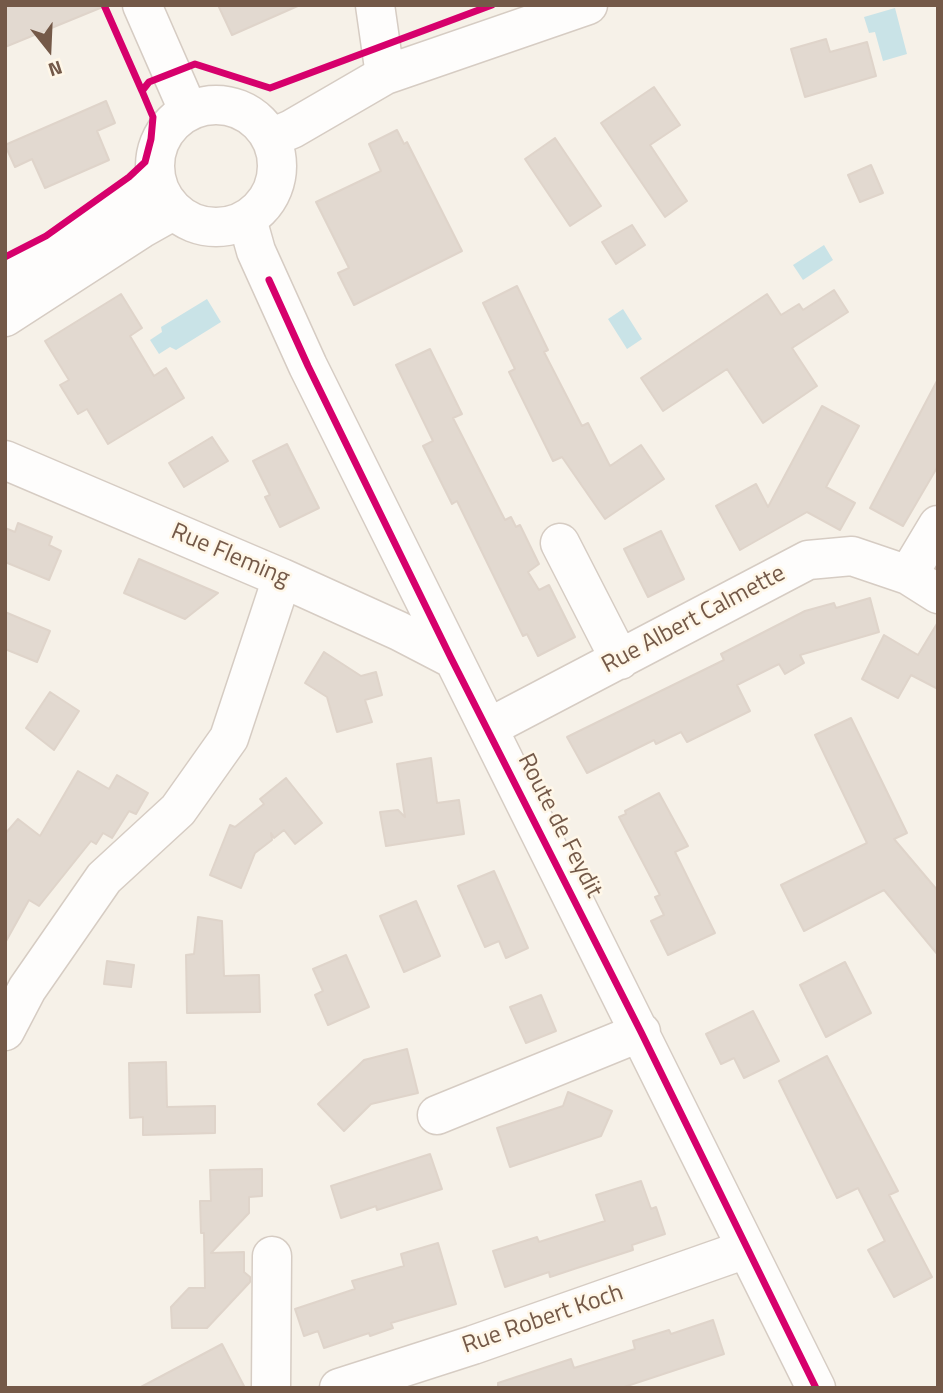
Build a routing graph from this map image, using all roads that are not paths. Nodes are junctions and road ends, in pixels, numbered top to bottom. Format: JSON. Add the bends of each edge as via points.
{"nodes":[{"id":1,"x":142,"y":5,"type":"edge"},
{"id":2,"x":375,"y":5,"type":"edge"},
{"id":3,"x":588,"y":5,"type":"edge"},
{"id":4,"x":385,"y":75,"type":"junction"},
{"id":5,"x":188,"y":110,"type":"junction"},
{"id":6,"x":271,"y":138,"type":"junction"},
{"id":7,"x":164,"y":198,"type":"junction"},
{"id":8,"x":247,"y":219,"type":"junction"},
{"id":9,"x":7,"y":288,"type":"edge"},
{"id":10,"x":5,"y":460,"type":"edge"},
{"id":11,"x":938,"y":525,"type":"edge"},
{"id":12,"x":560,"y":543,"type":"dead end"},
{"id":13,"x":282,"y":578,"type":"junction"},
{"id":14,"x":923,"y":584,"type":"edge"},
{"id":15,"x":451,"y":658,"type":"junction"},
{"id":16,"x":620,"y":660,"type":"junction"},
{"id":17,"x":488,"y":728,"type":"junction"},
{"id":18,"x":5,"y":1031,"type":"edge"},
{"id":19,"x":641,"y":1032,"type":"junction"},
{"id":20,"x":437,"y":1115,"type":"dead end"},
{"id":21,"x":746,"y":1249,"type":"junction"},
{"id":22,"x":272,"y":1256,"type":"dead end"},
{"id":23,"x":271,"y":1388,"type":"edge"},
{"id":24,"x":339,"y":1388,"type":"edge"},
{"id":25,"x":816,"y":1388,"type":"edge"}],
"edges":[{"from":1,"to":5,"type":"street"},
{"from":2,"to":4,"type":"street"},
{"from":3,"to":4,"type":"street"},
{"from":4,"to":6,"type":"street"},
{"from":5,"to":6,"type":"street","via":[[211,104],[235,107],[256,119]]},
{"from":5,"to":7,"type":"street","via":[[170,124],[158,142],[153,163]]},
{"from":6,"to":8,"type":"street","via":[[276,152],[275,183],[265,204]]},
{"from":7,"to":8,"type":"street","via":[[195,225],[222,228]]},
{"from":7,"to":9,"type":"street"},
{"from":8,"to":15,"type":"street","name":"Route de Feydit","via":[[256,251],[308,366]]},
{"from":10,"to":13,"type":"street","name":"Rue Fleming"},
{"from":11,"to":14,"type":"street","name":"Rue Albert Calmette"},
{"from":12,"to":16,"type":"street"},
{"from":13,"to":15,"type":"street","name":"Rue Fleming"},
{"from":13,"to":18,"type":"street","via":[[229,738],[178,810],[104,878],[27,989]]},
{"from":14,"to":16,"type":"street","name":"Rue Albert Calmette","via":[[852,556],[808,560]]},
{"from":15,"to":17,"type":"street","name":"Route de Feydit"},
{"from":16,"to":17,"type":"street","name":"Rue Albert Calmette"},
{"from":17,"to":19,"type":"street","name":"Route de Feydit"},
{"from":19,"to":20,"type":"street"},
{"from":19,"to":21,"type":"street","name":"Route de Feydit"},
{"from":21,"to":24,"type":"street","name":"Rue Robert Koch"},
{"from":21,"to":25,"type":"street","name":"Route de Feydit"},
{"from":22,"to":23,"type":"street"}]}
